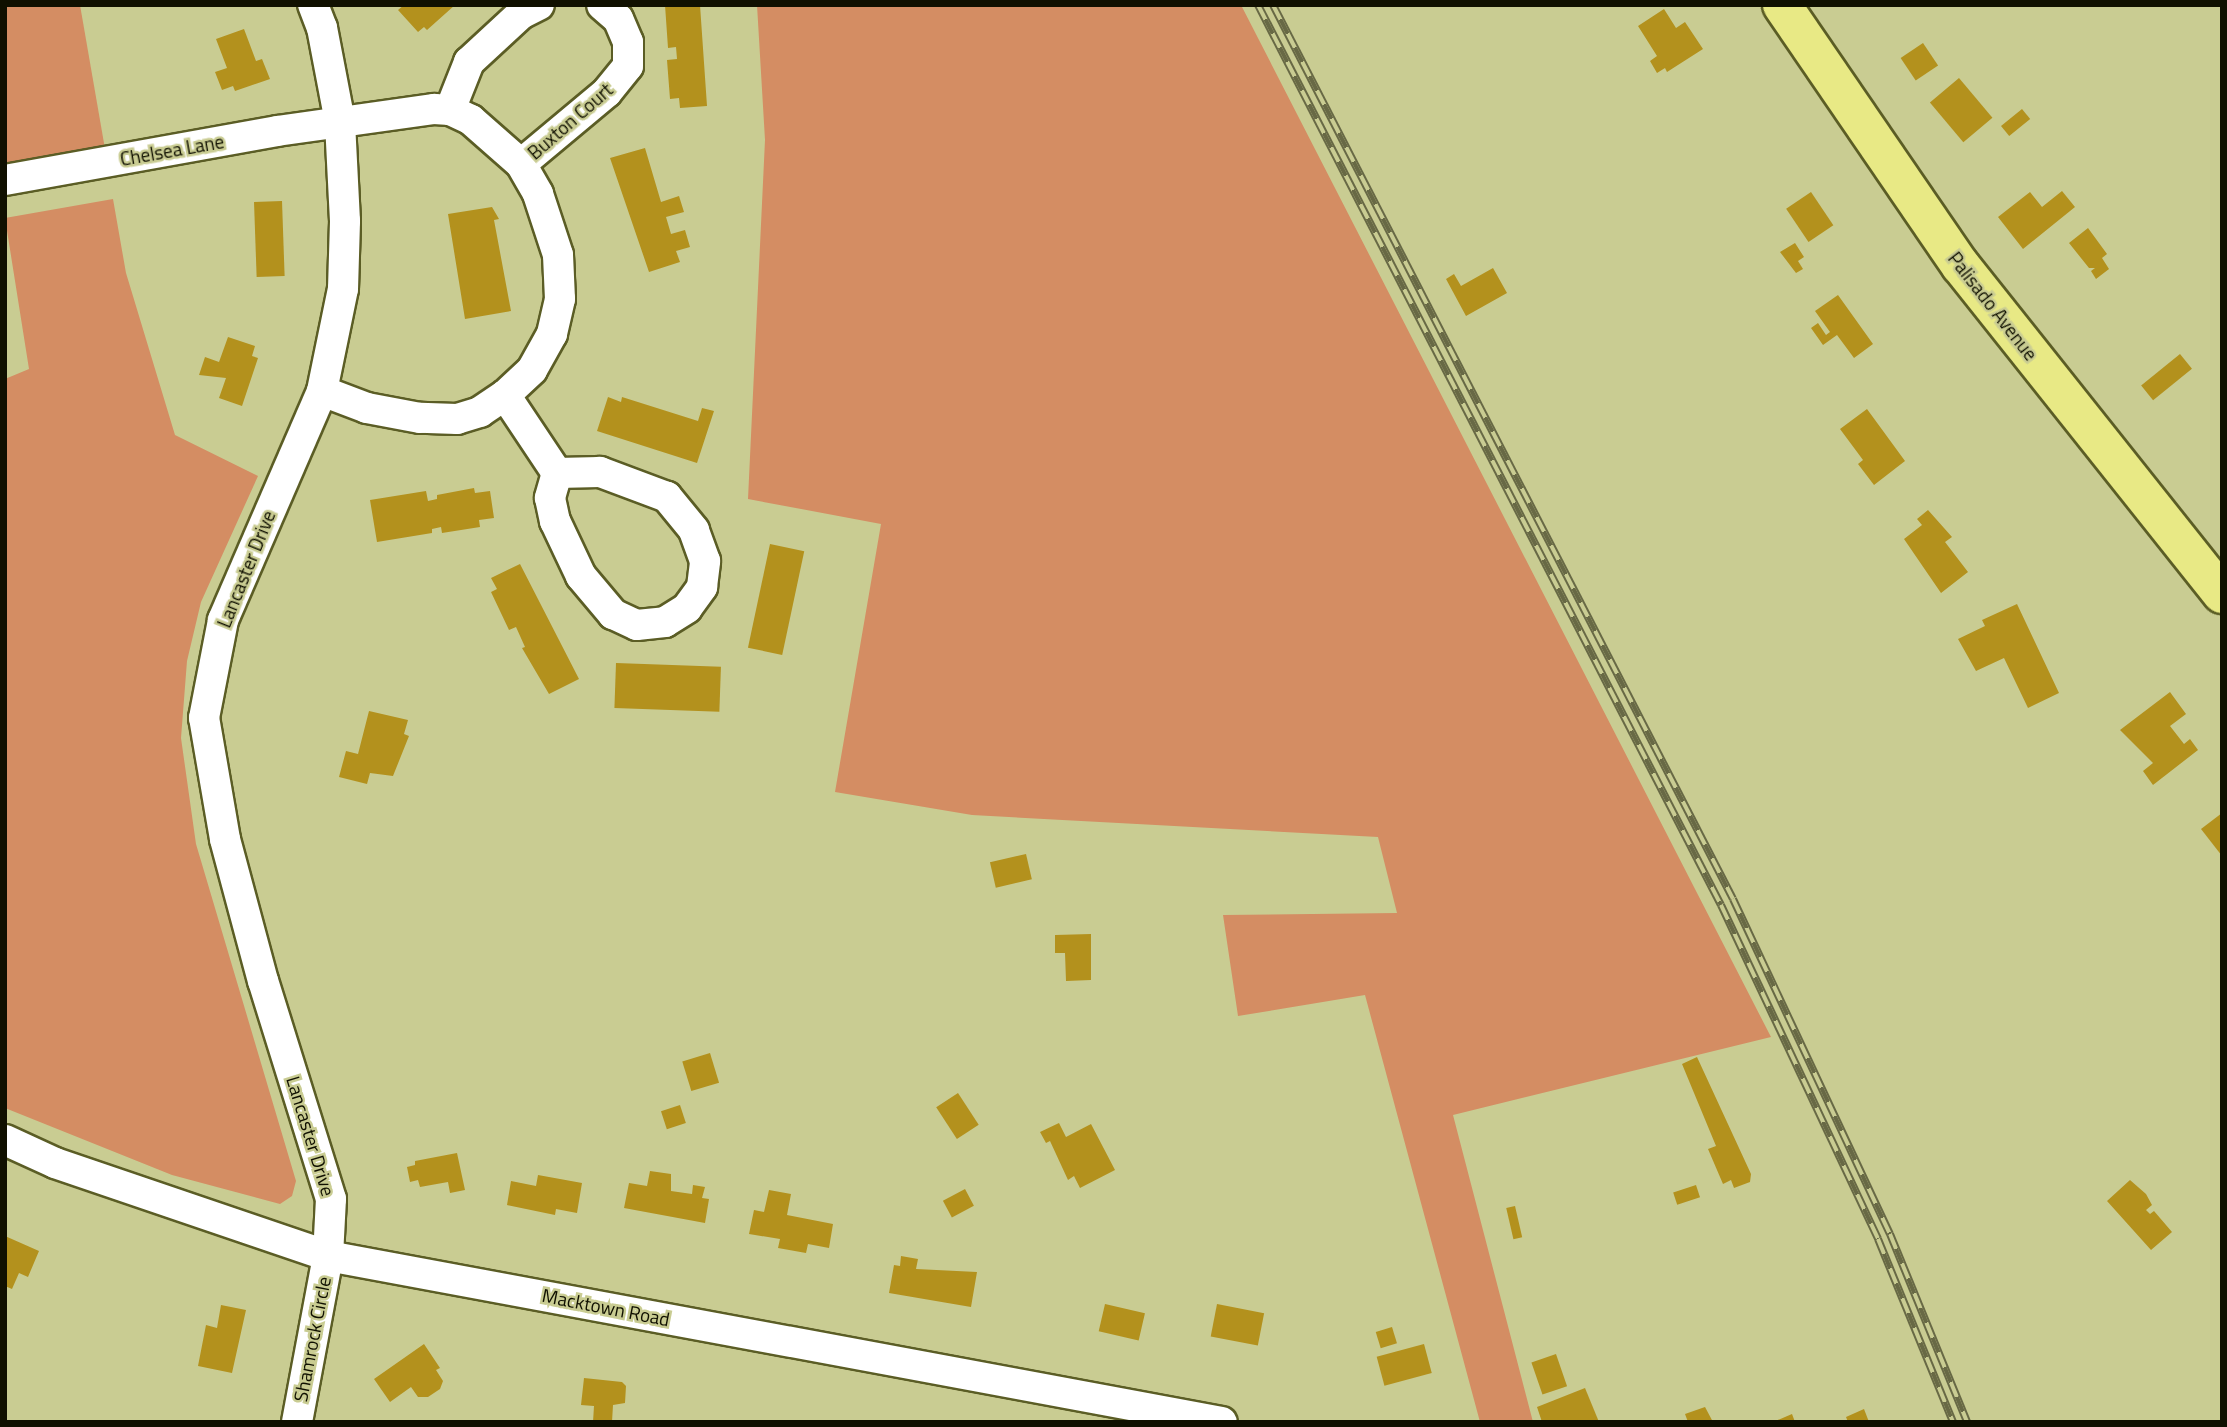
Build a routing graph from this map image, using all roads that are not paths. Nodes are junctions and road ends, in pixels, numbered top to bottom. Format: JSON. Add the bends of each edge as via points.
{"nodes":[{"id":1,"x":313,"y":5,"type":"edge"},
{"id":2,"x":539,"y":5,"type":"edge"},
{"id":3,"x":602,"y":5,"type":"edge"},
{"id":4,"x":1782,"y":5,"type":"edge"},
{"id":5,"x":450,"y":110,"type":"junction"},
{"id":6,"x":340,"y":122,"type":"junction"},
{"id":7,"x":521,"y":164,"type":"junction"},
{"id":8,"x":5,"y":180,"type":"edge"},
{"id":9,"x":322,"y":391,"type":"junction"},
{"id":10,"x":505,"y":395,"type":"junction"},
{"id":11,"x":557,"y":473,"type":"junction"},
{"id":12,"x":2222,"y":594,"type":"edge"},
{"id":13,"x":5,"y":1140,"type":"edge"},
{"id":14,"x":328,"y":1256,"type":"junction"},
{"id":15,"x":297,"y":1422,"type":"edge"},
{"id":16,"x":1222,"y":1422,"type":"edge"}],
"edges":[{"from":1,"to":6,"type":"street","name":"Lancaster Drive","via":[[322,28]]},
{"from":2,"to":5,"type":"street","via":[[521,14],[469,62]]},
{"from":3,"to":7,"type":"street","name":"Buxton Court","via":[[618,19],[628,42],[628,66],[607,92]]},
{"from":4,"to":12,"type":"main road","name":"Palisado Avenue","via":[[1961,267]]},
{"from":5,"to":6,"type":"street","name":"Chelsea Lane"},
{"from":5,"to":7,"type":"street","via":[[471,120]]},
{"from":6,"to":8,"type":"street","name":"Chelsea Lane"},
{"from":6,"to":9,"type":"street","name":"Lancaster Drive","via":[[343,289]]},
{"from":7,"to":10,"type":"street","via":[[538,194],[558,255],[560,299],[532,370]]},
{"from":9,"to":10,"type":"street","via":[[367,408],[457,419],[480,412]]},
{"from":9,"to":14,"type":"street","name":"Lancaster Drive","via":[[223,620],[204,718],[225,839],[263,981],[331,1199]]},
{"from":10,"to":11,"type":"street"},
{"from":11,"to":11,"type":"street","via":[[600,472],[667,497],[694,530],[705,561],[702,587],[687,608],[665,622],[637,625],[613,614],[581,576],[555,521],[550,498]]},
{"from":13,"to":14,"type":"street","name":"Macktown Road","via":[[55,1163]]},
{"from":14,"to":15,"type":"street","name":"Shamrock Circle"},
{"from":14,"to":16,"type":"street","name":"Macktown Road"}]}
